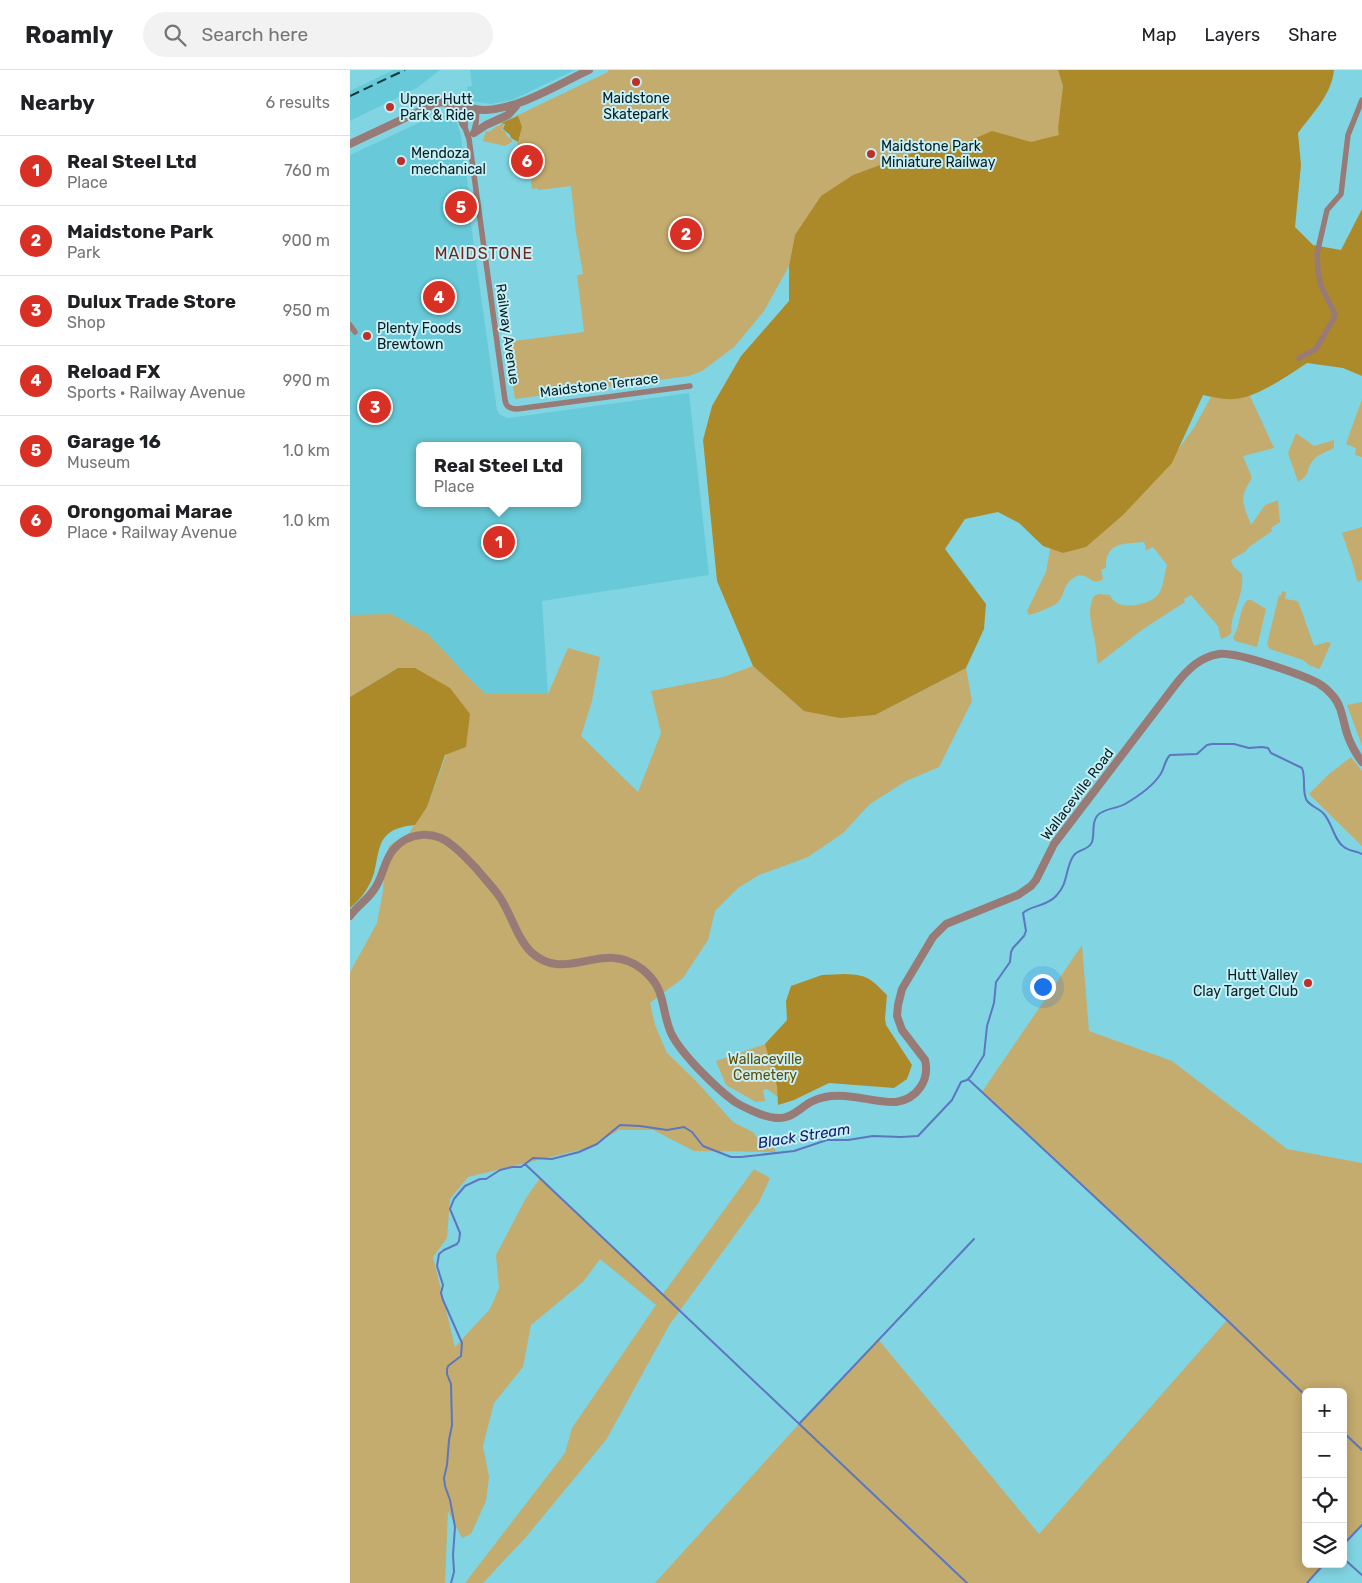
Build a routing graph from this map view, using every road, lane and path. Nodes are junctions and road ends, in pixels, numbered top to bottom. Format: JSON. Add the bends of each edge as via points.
{"nodes":[{"id":1,"x":589,"y":70,"type":"edge"},
{"id":2,"x":1362,"y":100,"type":"edge"},
{"id":3,"x":444,"y":102,"type":"junction"},
{"id":4,"x":517,"y":104,"type":"junction"},
{"id":5,"x":473,"y":109,"type":"junction"},
{"id":6,"x":464,"y":125,"type":"junction"},
{"id":7,"x":472,"y":136,"type":"junction"},
{"id":8,"x":350,"y":144,"type":"edge"},
{"id":9,"x":350,"y":325,"type":"edge"},
{"id":10,"x":355,"y":332,"type":"dead end"},
{"id":11,"x":1299,"y":358,"type":"dead end"},
{"id":12,"x":690,"y":386,"type":"dead end"},
{"id":13,"x":512,"y":409,"type":"joint"},
{"id":14,"x":1362,"y":762,"type":"edge"},
{"id":15,"x":350,"y":916,"type":"edge"}],
"edges":[{"from":1,"to":4,"type":"street"},
{"from":2,"to":11,"type":"street","via":[[1348,135],[1341,194],[1327,210],[1317,254],[1321,286],[1335,314],[1316,349]]},
{"from":3,"to":5,"type":"street"},
{"from":3,"to":6,"type":"street","via":[[458,111]]},
{"from":3,"to":8,"type":"street"},
{"from":4,"to":5,"type":"street","via":[[483,111]]},
{"from":4,"to":7,"type":"street","via":[[508,115]]},
{"from":5,"to":6,"type":"street"},
{"from":5,"to":7,"type":"street","name":"Railway Avenue"},
{"from":6,"to":7,"type":"street","name":"Railway Avenue"},
{"from":7,"to":13,"type":"street","name":"Railway Avenue","via":[[505,400]]},
{"from":9,"to":10,"type":"street"},
{"from":12,"to":13,"type":"street","name":"Maidstone Terrace"},
{"from":14,"to":15,"type":"street","name":"Wallaceville Road","via":[[1349,739],[1338,703],[1319,684],[1229,653],[1210,656],[1195,664],[1165,698],[1054,844],[1031,886],[1011,898],[946,924],[933,937],[898,1000],[902,1030],[926,1066],[922,1086],[903,1101],[826,1097],[792,1116],[782,1118],[764,1115],[737,1103],[679,1045],[670,1030],[659,989],[642,969],[614,957],[568,965],[545,961],[534,954],[491,885],[441,838],[420,835],[403,840],[387,859],[374,890]]}]}
